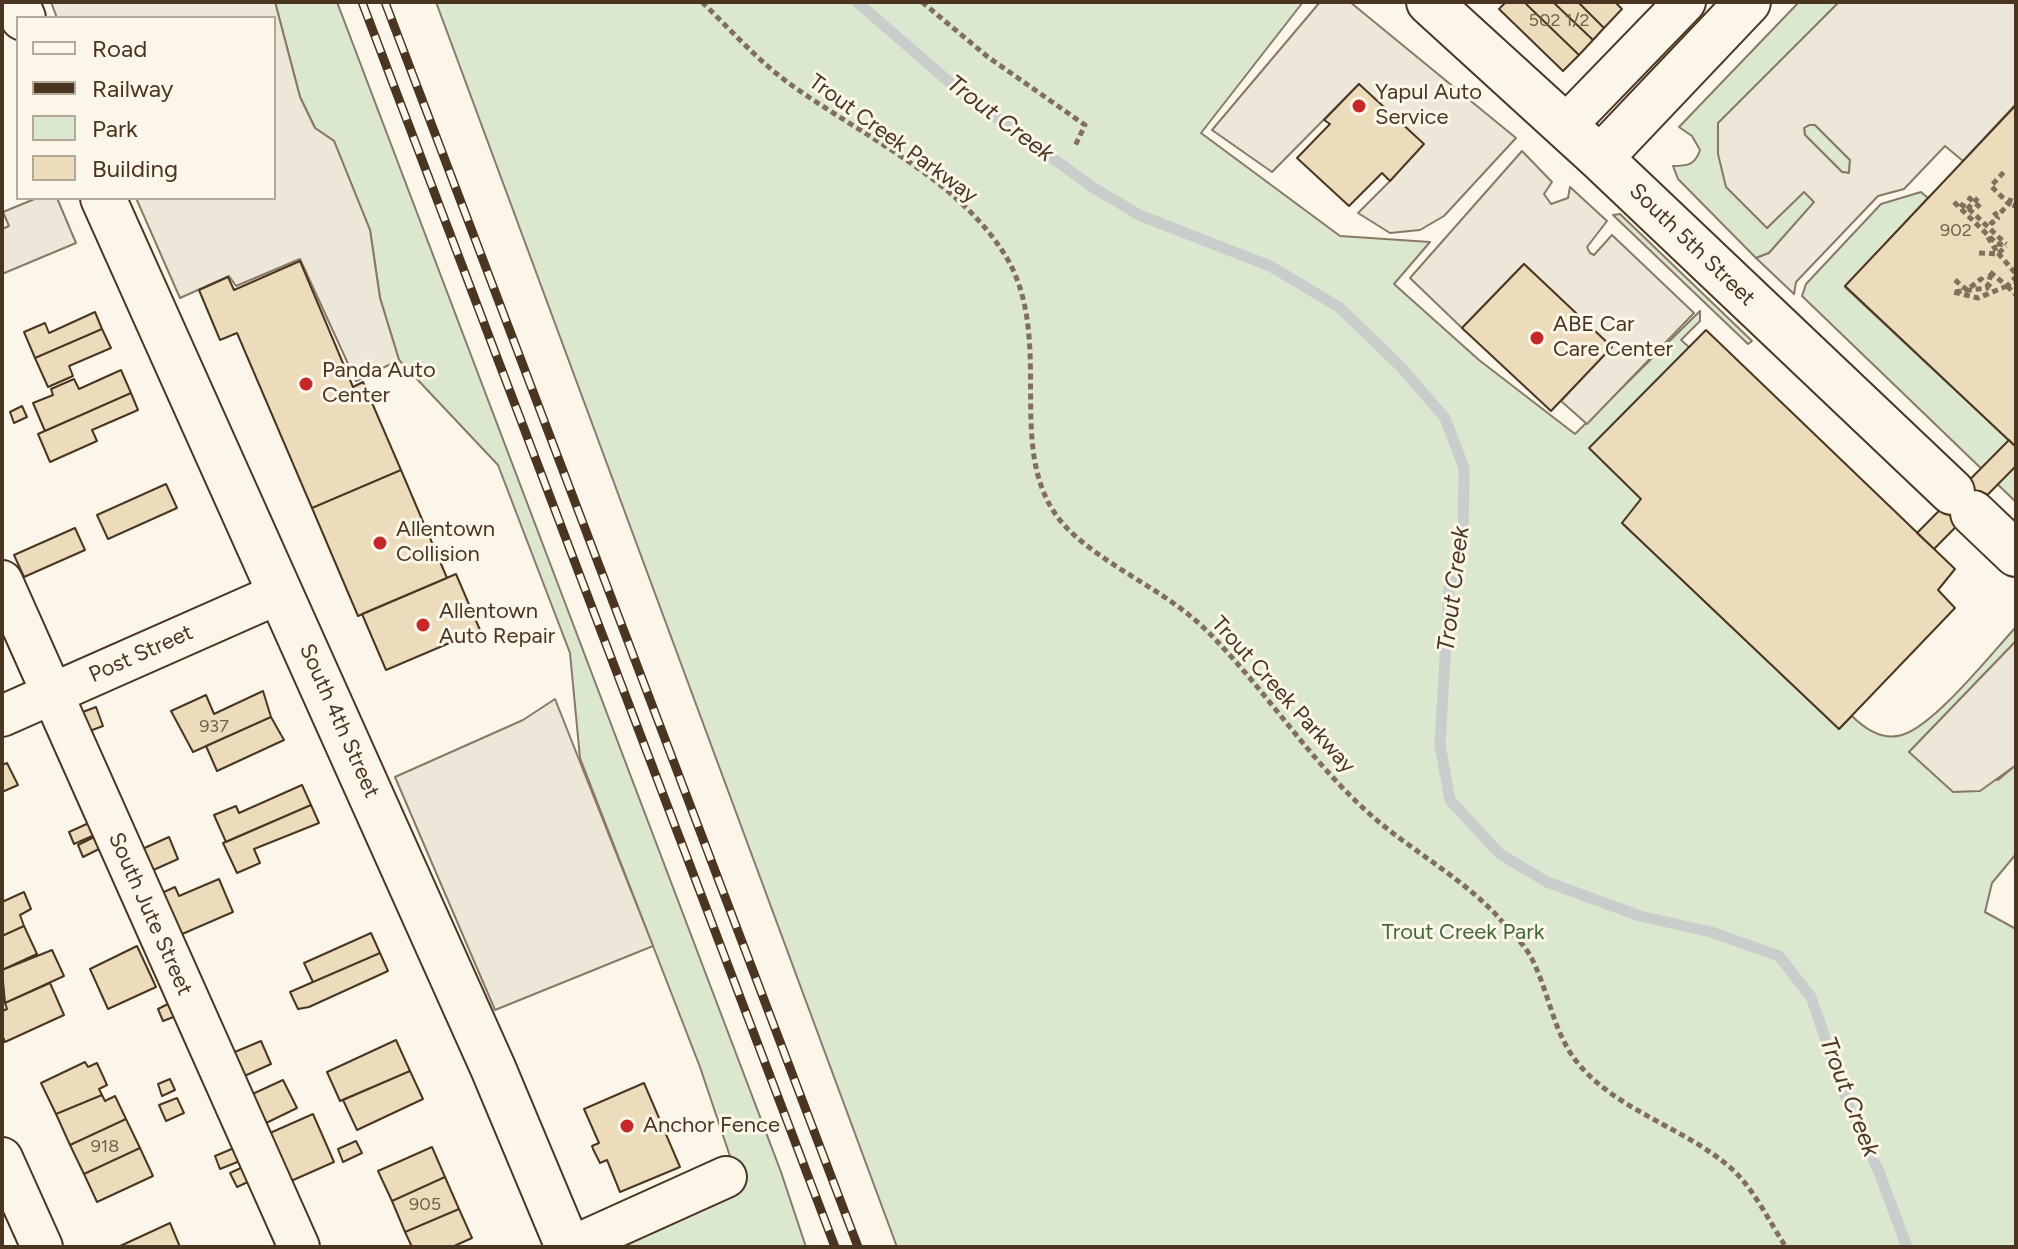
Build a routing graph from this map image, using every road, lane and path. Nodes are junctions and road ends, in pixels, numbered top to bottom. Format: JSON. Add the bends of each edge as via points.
{"nodes":[{"id":1,"x":13,"y":2,"type":"edge"},
{"id":2,"x":702,"y":2,"type":"edge"},
{"id":3,"x":922,"y":2,"type":"edge"},
{"id":4,"x":1429,"y":2,"type":"edge"},
{"id":5,"x":1685,"y":2,"type":"edge"},
{"id":6,"x":1748,"y":2,"type":"edge"},
{"id":7,"x":2,"y":7,"type":"edge"},
{"id":8,"x":1647,"y":41,"type":"junction"},
{"id":9,"x":1679,"y":75,"type":"junction"},
{"id":10,"x":1565,"y":126,"type":"junction"},
{"id":11,"x":1075,"y":146,"type":"dead end"},
{"id":12,"x":1600,"y":158,"type":"junction"},
{"id":13,"x":2004,"y":172,"type":"dead end"},
{"id":14,"x":1968,"y":197,"type":"dead end"},
{"id":15,"x":104,"y":200,"type":"edge"},
{"id":16,"x":1976,"y":200,"type":"junction"},
{"id":17,"x":2011,"y":203,"type":"edge"},
{"id":18,"x":1982,"y":209,"type":"dead end"},
{"id":19,"x":1997,"y":218,"type":"junction"},
{"id":20,"x":1999,"y":242,"type":"junction"},
{"id":21,"x":1998,"y":254,"type":"junction"},
{"id":22,"x":1992,"y":272,"type":"junction"},
{"id":23,"x":1999,"y":279,"type":"dead end"},
{"id":24,"x":2014,"y":283,"type":"edge"},
{"id":25,"x":1989,"y":288,"type":"junction"},
{"id":26,"x":1975,"y":289,"type":"junction"},
{"id":27,"x":1967,"y":290,"type":"junction"},
{"id":28,"x":1953,"y":292,"type":"junction"},
{"id":29,"x":2016,"y":295,"type":"edge"},
{"id":30,"x":1978,"y":298,"type":"junction"},
{"id":31,"x":2016,"y":554,"type":"edge"},
{"id":32,"x":2,"y":581,"type":"edge"},
{"id":33,"x":280,"y":593,"type":"junction"},
{"id":34,"x":52,"y":693,"type":"junction"},
{"id":35,"x":2,"y":716,"type":"edge"},
{"id":36,"x":2,"y":1158,"type":"edge"},
{"id":37,"x":726,"y":1177,"type":"dead end"},
{"id":38,"x":42,"y":1247,"type":"edge"},
{"id":39,"x":299,"y":1247,"type":"edge"},
{"id":40,"x":570,"y":1247,"type":"edge"},
{"id":41,"x":1786,"y":1247,"type":"edge"}],
"edges":[{"from":1,"to":7,"type":"street"},
{"from":2,"to":41,"type":"path","name":"Trout Creek Parkway","via":[[786,81],[946,191],[991,234],[1017,276],[1030,316],[1031,436],[1038,481],[1051,509],[1073,534],[1204,628],[1372,817],[1495,914],[1532,957],[1562,1045],[1578,1064],[1633,1108],[1735,1171]]},
{"from":3,"to":11,"type":"path","via":[[988,57],[1085,125]]},
{"from":4,"to":10,"type":"main road","name":"South 5th Street"},
{"from":5,"to":8,"type":"street"},
{"from":6,"to":9,"type":"main road"},
{"from":8,"to":9,"type":"street"},
{"from":8,"to":10,"type":"street"},
{"from":9,"to":12,"type":"main road"},
{"from":10,"to":12,"type":"main road","name":"South 5th Street"},
{"from":12,"to":31,"type":"main road","name":"South 5th Street"},
{"from":13,"to":17,"type":"path","via":[[1991,186]]},
{"from":14,"to":16,"type":"path"},
{"from":15,"to":33,"type":"main road","name":"South 4th Street"},
{"from":16,"to":18,"type":"path"},
{"from":16,"to":19,"type":"path","via":[[1966,210]]},
{"from":17,"to":19,"type":"path"},
{"from":19,"to":20,"type":"path"},
{"from":19,"to":21,"type":"path"},
{"from":20,"to":21,"type":"path"},
{"from":20,"to":21,"type":"path","via":[[2007,245]]},
{"from":20,"to":21,"type":"path","via":[[1979,253]]},
{"from":21,"to":24,"type":"path"},
{"from":22,"to":24,"type":"path"},
{"from":22,"to":25,"type":"path"},
{"from":22,"to":26,"type":"path"},
{"from":23,"to":24,"type":"path"},
{"from":24,"to":25,"type":"path"},
{"from":24,"to":29,"type":"path"},
{"from":24,"to":30,"type":"path"},
{"from":25,"to":26,"type":"path"},
{"from":25,"to":27,"type":"path","via":[[1981,279]]},
{"from":25,"to":30,"type":"path"},
{"from":26,"to":27,"type":"path"},
{"from":27,"to":28,"type":"path"},
{"from":27,"to":28,"type":"path","via":[[1955,280]]},
{"from":28,"to":30,"type":"path"},
{"from":32,"to":34,"type":"street","name":"South Jute Street"},
{"from":33,"to":34,"type":"street","name":"Post Street"},
{"from":33,"to":40,"type":"main road","name":"South 4th Street"},
{"from":34,"to":35,"type":"street","name":"Post Street"},
{"from":34,"to":39,"type":"street","name":"South Jute Street"},
{"from":36,"to":38,"type":"street"},
{"from":37,"to":40,"type":"street"}]}
